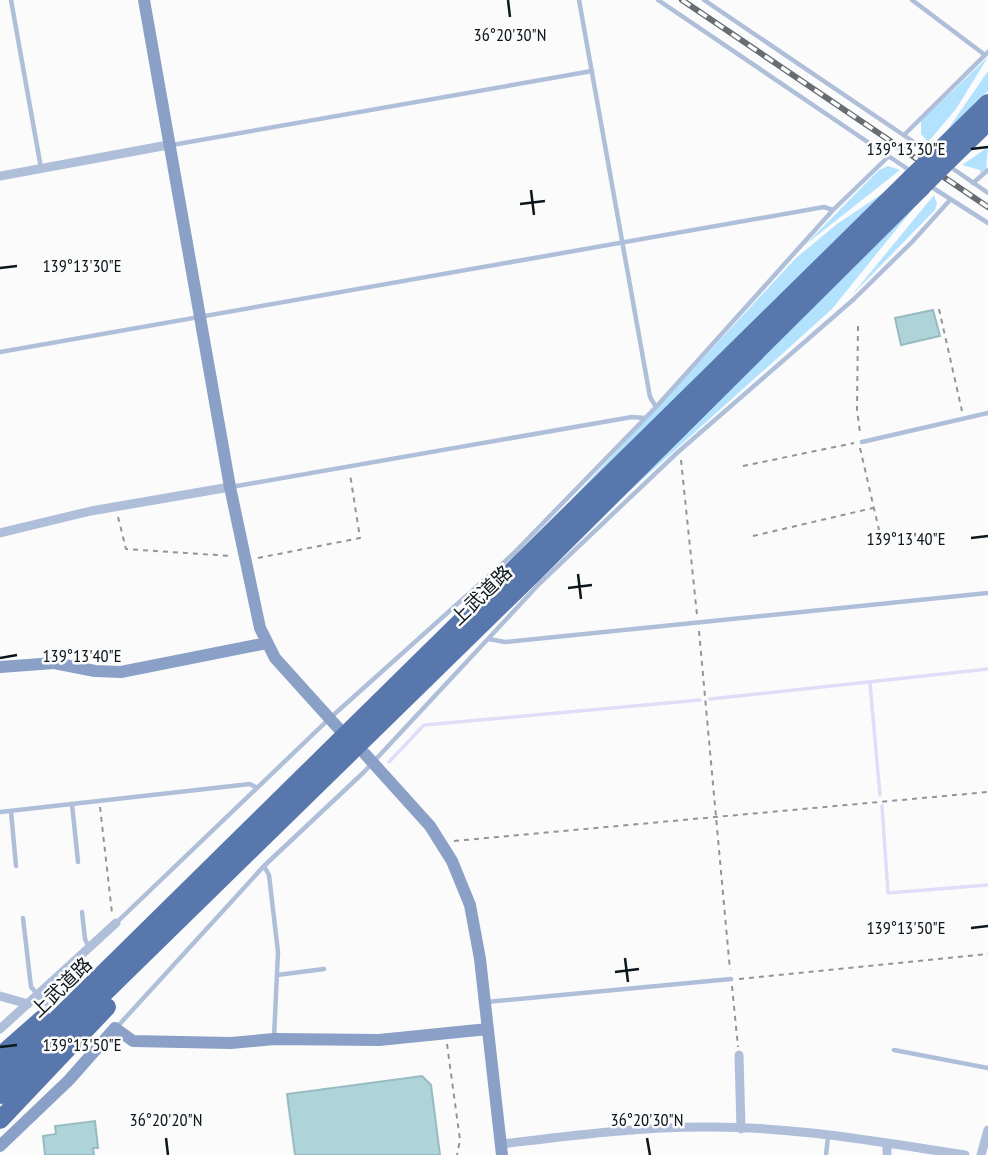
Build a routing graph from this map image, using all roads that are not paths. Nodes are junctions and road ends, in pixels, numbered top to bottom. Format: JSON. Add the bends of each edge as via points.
{"nodes":[{"id":1,"x":10,"y":0,"type":"edge"},
{"id":2,"x":144,"y":0,"type":"edge"},
{"id":3,"x":579,"y":0,"type":"edge"},
{"id":4,"x":658,"y":0,"type":"edge"},
{"id":5,"x":704,"y":0,"type":"edge"},
{"id":6,"x":912,"y":0,"type":"edge"},
{"id":7,"x":986,"y":53,"type":"edge"},
{"id":8,"x":592,"y":71,"type":"junction"},
{"id":9,"x":988,"y":103,"type":"edge"},
{"id":10,"x":988,"y":122,"type":"edge"},
{"id":11,"x":904,"y":135,"type":"junction"},
{"id":12,"x":168,"y":145,"type":"junction"},
{"id":13,"x":945,"y":155,"type":"junction"},
{"id":14,"x":889,"y":156,"type":"junction"},
{"id":15,"x":42,"y":169,"type":"junction"},
{"id":16,"x":988,"y":170,"type":"edge"},
{"id":17,"x":0,"y":176,"type":"edge"},
{"id":18,"x":973,"y":183,"type":"junction"},
{"id":19,"x":988,"y":193,"type":"edge"},
{"id":20,"x":950,"y":200,"type":"junction"},
{"id":21,"x":833,"y":209,"type":"junction"},
{"id":22,"x":988,"y":223,"type":"edge"},
{"id":23,"x":622,"y":242,"type":"junction"},
{"id":24,"x":200,"y":318,"type":"junction"},
{"id":25,"x":0,"y":352,"type":"edge"},
{"id":26,"x":656,"y":407,"type":"junction"},
{"id":27,"x":988,"y":413,"type":"edge"},
{"id":28,"x":645,"y":418,"type":"junction"},
{"id":29,"x":862,"y":442,"type":"road end"},
{"id":30,"x":230,"y":487,"type":"junction"},
{"id":31,"x":0,"y":533,"type":"edge"},
{"id":32,"x":527,"y":569,"type":"junction"},
{"id":33,"x":988,"y":593,"type":"edge"},
{"id":34,"x":489,"y":639,"type":"junction"},
{"id":35,"x":267,"y":643,"type":"junction"},
{"id":36,"x":0,"y":667,"type":"edge"},
{"id":37,"x":329,"y":719,"type":"junction"},
{"id":38,"x":340,"y":730,"type":"dead end"},
{"id":39,"x":369,"y":758,"type":"junction"},
{"id":40,"x":257,"y":788,"type":"junction"},
{"id":41,"x":72,"y":804,"type":"junction"},
{"id":42,"x":10,"y":811,"type":"junction"},
{"id":43,"x":0,"y":812,"type":"edge"},
{"id":44,"x":78,"y":862,"type":"dead end"},
{"id":45,"x":16,"y":866,"type":"dead end"},
{"id":46,"x":264,"y":866,"type":"junction"},
{"id":47,"x":188,"y":902,"type":"junction"},
{"id":48,"x":82,"y":912,"type":"dead end"},
{"id":49,"x":23,"y":918,"type":"dead end"},
{"id":50,"x":116,"y":923,"type":"joint"},
{"id":51,"x":90,"y":949,"type":"junction"},
{"id":52,"x":324,"y":969,"type":"dead end"},
{"id":53,"x":277,"y":975,"type":"junction"},
{"id":54,"x":731,"y":979,"type":"road end"},
{"id":55,"x":0,"y":996,"type":"edge"},
{"id":56,"x":38,"y":996,"type":"junction"},
{"id":57,"x":485,"y":1002,"type":"junction"},
{"id":58,"x":28,"y":1004,"type":"junction"},
{"id":59,"x":49,"y":1007,"type":"dead end"},
{"id":60,"x":115,"y":1028,"type":"junction"},
{"id":61,"x":0,"y":1029,"type":"edge"},
{"id":62,"x":488,"y":1029,"type":"junction"},
{"id":63,"x":274,"y":1039,"type":"junction"},
{"id":64,"x":84,"y":1041,"type":"dead end"},
{"id":65,"x":894,"y":1050,"type":"dead end"},
{"id":66,"x":93,"y":1052,"type":"junction"},
{"id":67,"x":739,"y":1055,"type":"road end"},
{"id":68,"x":0,"y":1056,"type":"edge"},
{"id":69,"x":988,"y":1068,"type":"edge"},
{"id":70,"x":0,"y":1075,"type":"edge"},
{"id":71,"x":0,"y":1095,"type":"edge"},
{"id":72,"x":0,"y":1120,"type":"edge"},
{"id":73,"x":741,"y":1129,"type":"junction"},
{"id":74,"x":988,"y":1130,"type":"edge"},
{"id":75,"x":828,"y":1135,"type":"junction"},
{"id":76,"x":887,"y":1143,"type":"junction"},
{"id":77,"x":0,"y":1146,"type":"edge"},
{"id":78,"x":502,"y":1150,"type":"edge"},
{"id":79,"x":826,"y":1155,"type":"edge"},
{"id":80,"x":887,"y":1155,"type":"edge"},
{"id":81,"x":965,"y":1155,"type":"edge"},
{"id":82,"x":981,"y":1155,"type":"edge"}],
"edges":[{"from":1,"to":15,"type":"lane"},
{"from":2,"to":12,"type":"street"},
{"from":3,"to":8,"type":"lane"},
{"from":4,"to":14,"type":"lane"},
{"from":5,"to":11,"type":"lane"},
{"from":6,"to":7,"type":"lane"},
{"from":7,"to":11,"type":"lane"},
{"from":8,"to":12,"type":"lane"},
{"from":8,"to":23,"type":"lane"},
{"from":9,"to":13,"type":"highway","name":"上武道路"},
{"from":10,"to":13,"type":"highway","name":"上武道路"},
{"from":11,"to":18,"type":"lane"},
{"from":12,"to":15,"type":"street"},
{"from":12,"to":24,"type":"street"},
{"from":13,"to":32,"type":"highway","name":"上武道路","bridge":true},
{"from":14,"to":20,"type":"lane"},
{"from":14,"to":21,"type":"lane"},
{"from":15,"to":17,"type":"street"},
{"from":16,"to":18,"type":"lane"},
{"from":18,"to":19,"type":"lane"},
{"from":20,"to":22,"type":"lane"},
{"from":20,"to":32,"type":"lane","via":[[854,299],[678,452]]},
{"from":21,"to":23,"type":"lane"},
{"from":21,"to":26,"type":"lane"},
{"from":23,"to":24,"type":"lane"},
{"from":23,"to":26,"type":"lane","via":[[650,397]]},
{"from":24,"to":25,"type":"lane"},
{"from":24,"to":30,"type":"street"},
{"from":26,"to":28,"type":"lane"},
{"from":27,"to":29,"type":"lane"},
{"from":28,"to":30,"type":"lane"},
{"from":28,"to":32,"type":"lane"},
{"from":30,"to":31,"type":"street","via":[[116,506]]},
{"from":30,"to":35,"type":"street"},
{"from":32,"to":34,"type":"lane"},
{"from":32,"to":37,"type":"lane"},
{"from":32,"to":47,"type":"highway","name":"上武道路"},
{"from":33,"to":34,"type":"lane","via":[[698,625],[505,642]]},
{"from":34,"to":39,"type":"lane"},
{"from":35,"to":36,"type":"street","via":[[121,671],[43,662]]},
{"from":35,"to":37,"type":"street"},
{"from":37,"to":38,"type":"street"},
{"from":37,"to":40,"type":"lane"},
{"from":39,"to":46,"type":"lane"},
{"from":39,"to":57,"type":"street","via":[[417,808],[443,845],[470,905]]},
{"from":40,"to":41,"type":"lane","via":[[250,784]]},
{"from":40,"to":50,"type":"lane"},
{"from":41,"to":42,"type":"lane"},
{"from":41,"to":44,"type":"lane"},
{"from":42,"to":43,"type":"lane"},
{"from":42,"to":45,"type":"lane"},
{"from":46,"to":53,"type":"lane","via":[[278,943]]},
{"from":46,"to":60,"type":"lane"},
{"from":47,"to":68,"type":"highway"},
{"from":47,"to":70,"type":"highway","name":"上武道路"},
{"from":47,"to":71,"type":"highway","name":"上武道路"},
{"from":47,"to":72,"type":"highway","via":[[143,968]]},
{"from":48,"to":51,"type":"lane"},
{"from":49,"to":56,"type":"lane","via":[[31,987]]},
{"from":50,"to":51,"type":"street"},
{"from":51,"to":56,"type":"street"},
{"from":52,"to":53,"type":"lane"},
{"from":53,"to":63,"type":"lane"},
{"from":54,"to":57,"type":"lane"},
{"from":55,"to":58,"type":"street"},
{"from":56,"to":58,"type":"street"},
{"from":56,"to":59,"type":"lane"},
{"from":57,"to":62,"type":"street"},
{"from":58,"to":61,"type":"street"},
{"from":60,"to":63,"type":"street","via":[[133,1041]]},
{"from":60,"to":66,"type":"street"},
{"from":62,"to":63,"type":"street","via":[[379,1040]]},
{"from":62,"to":78,"type":"street"},
{"from":64,"to":66,"type":"lane"},
{"from":65,"to":69,"type":"lane"},
{"from":66,"to":77,"type":"street"},
{"from":67,"to":73,"type":"street"},
{"from":73,"to":75,"type":"street"},
{"from":73,"to":78,"type":"street","via":[[654,1128]]},
{"from":74,"to":82,"type":"street"},
{"from":75,"to":76,"type":"street"},
{"from":75,"to":79,"type":"lane"},
{"from":76,"to":80,"type":"street"},
{"from":76,"to":81,"type":"street"}]}
